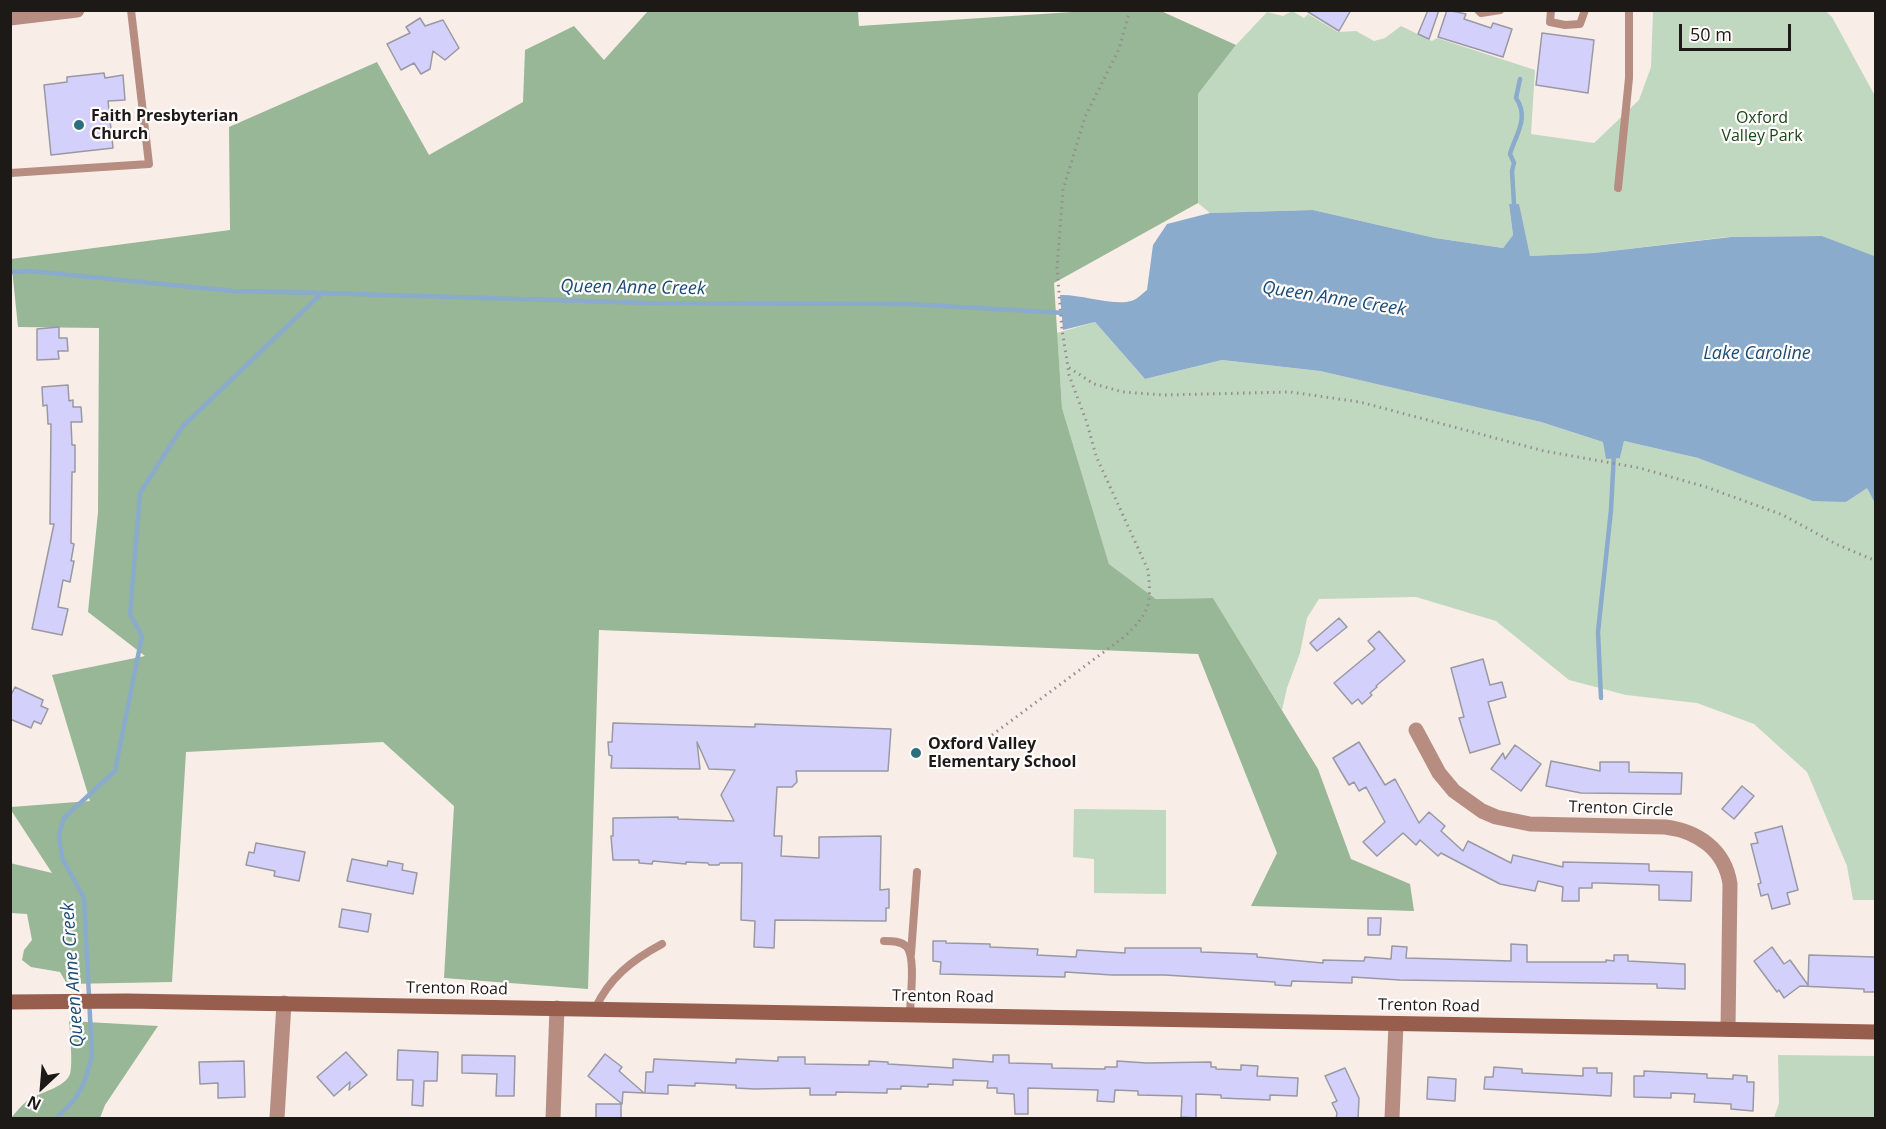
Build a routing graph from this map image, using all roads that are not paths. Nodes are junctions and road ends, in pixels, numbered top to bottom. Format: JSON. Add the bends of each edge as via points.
{"nodes":[{"id":1,"x":77,"y":10,"type":"edge"},
{"id":2,"x":131,"y":10,"type":"edge"},
{"id":3,"x":1478,"y":10,"type":"edge"},
{"id":4,"x":1500,"y":10,"type":"edge"},
{"id":5,"x":1551,"y":10,"type":"edge"},
{"id":6,"x":1585,"y":10,"type":"edge"},
{"id":7,"x":1629,"y":10,"type":"edge"},
{"id":8,"x":10,"y":18,"type":"edge"},
{"id":9,"x":10,"y":173,"type":"edge"},
{"id":10,"x":1618,"y":188,"type":"dead end"},
{"id":11,"x":1416,"y":730,"type":"dead end"},
{"id":12,"x":917,"y":872,"type":"dead end"},
{"id":13,"x":884,"y":941,"type":"dead end"},
{"id":14,"x":662,"y":944,"type":"dead end"},
{"id":15,"x":911,"y":955,"type":"junction"},
{"id":16,"x":10,"y":1002,"type":"edge"},
{"id":17,"x":284,"y":1004,"type":"junction"},
{"id":18,"x":557,"y":1008,"type":"junction"},
{"id":19,"x":595,"y":1009,"type":"junction"},
{"id":20,"x":910,"y":1015,"type":"junction"},
{"id":21,"x":1396,"y":1024,"type":"junction"},
{"id":22,"x":1728,"y":1029,"type":"junction"},
{"id":23,"x":1875,"y":1032,"type":"edge"},
{"id":24,"x":277,"y":1119,"type":"edge"},
{"id":25,"x":553,"y":1119,"type":"edge"},
{"id":26,"x":1392,"y":1119,"type":"edge"}],
"edges":[{"from":1,"to":8,"type":"street"},
{"from":2,"to":9,"type":"lane","via":[[149,164]]},
{"from":3,"to":4,"type":"lane"},
{"from":5,"to":6,"type":"lane","via":[[1550,22],[1566,25],[1580,24]]},
{"from":7,"to":10,"type":"lane","via":[[1629,78]]},
{"from":11,"to":22,"type":"street","name":"Trenton Circle","via":[[1439,773],[1454,791],[1496,818],[1530,824],[1682,829],[1710,845],[1722,861],[1730,884]]},
{"from":12,"to":15,"type":"lane"},
{"from":13,"to":15,"type":"lane","via":[[906,946]]},
{"from":14,"to":19,"type":"lane","via":[[643,954],[610,982]]},
{"from":15,"to":20,"type":"lane"},
{"from":16,"to":17,"type":"main road","name":"Trenton Road"},
{"from":17,"to":18,"type":"main road","name":"Trenton Road"},
{"from":17,"to":24,"type":"street"},
{"from":18,"to":19,"type":"main road","name":"Trenton Road"},
{"from":18,"to":25,"type":"street"},
{"from":19,"to":20,"type":"main road","name":"Trenton Road"},
{"from":20,"to":21,"type":"main road","name":"Trenton Road"},
{"from":21,"to":22,"type":"main road","name":"Trenton Road"},
{"from":21,"to":26,"type":"street"},
{"from":22,"to":23,"type":"main road","name":"Trenton Road"}]}
